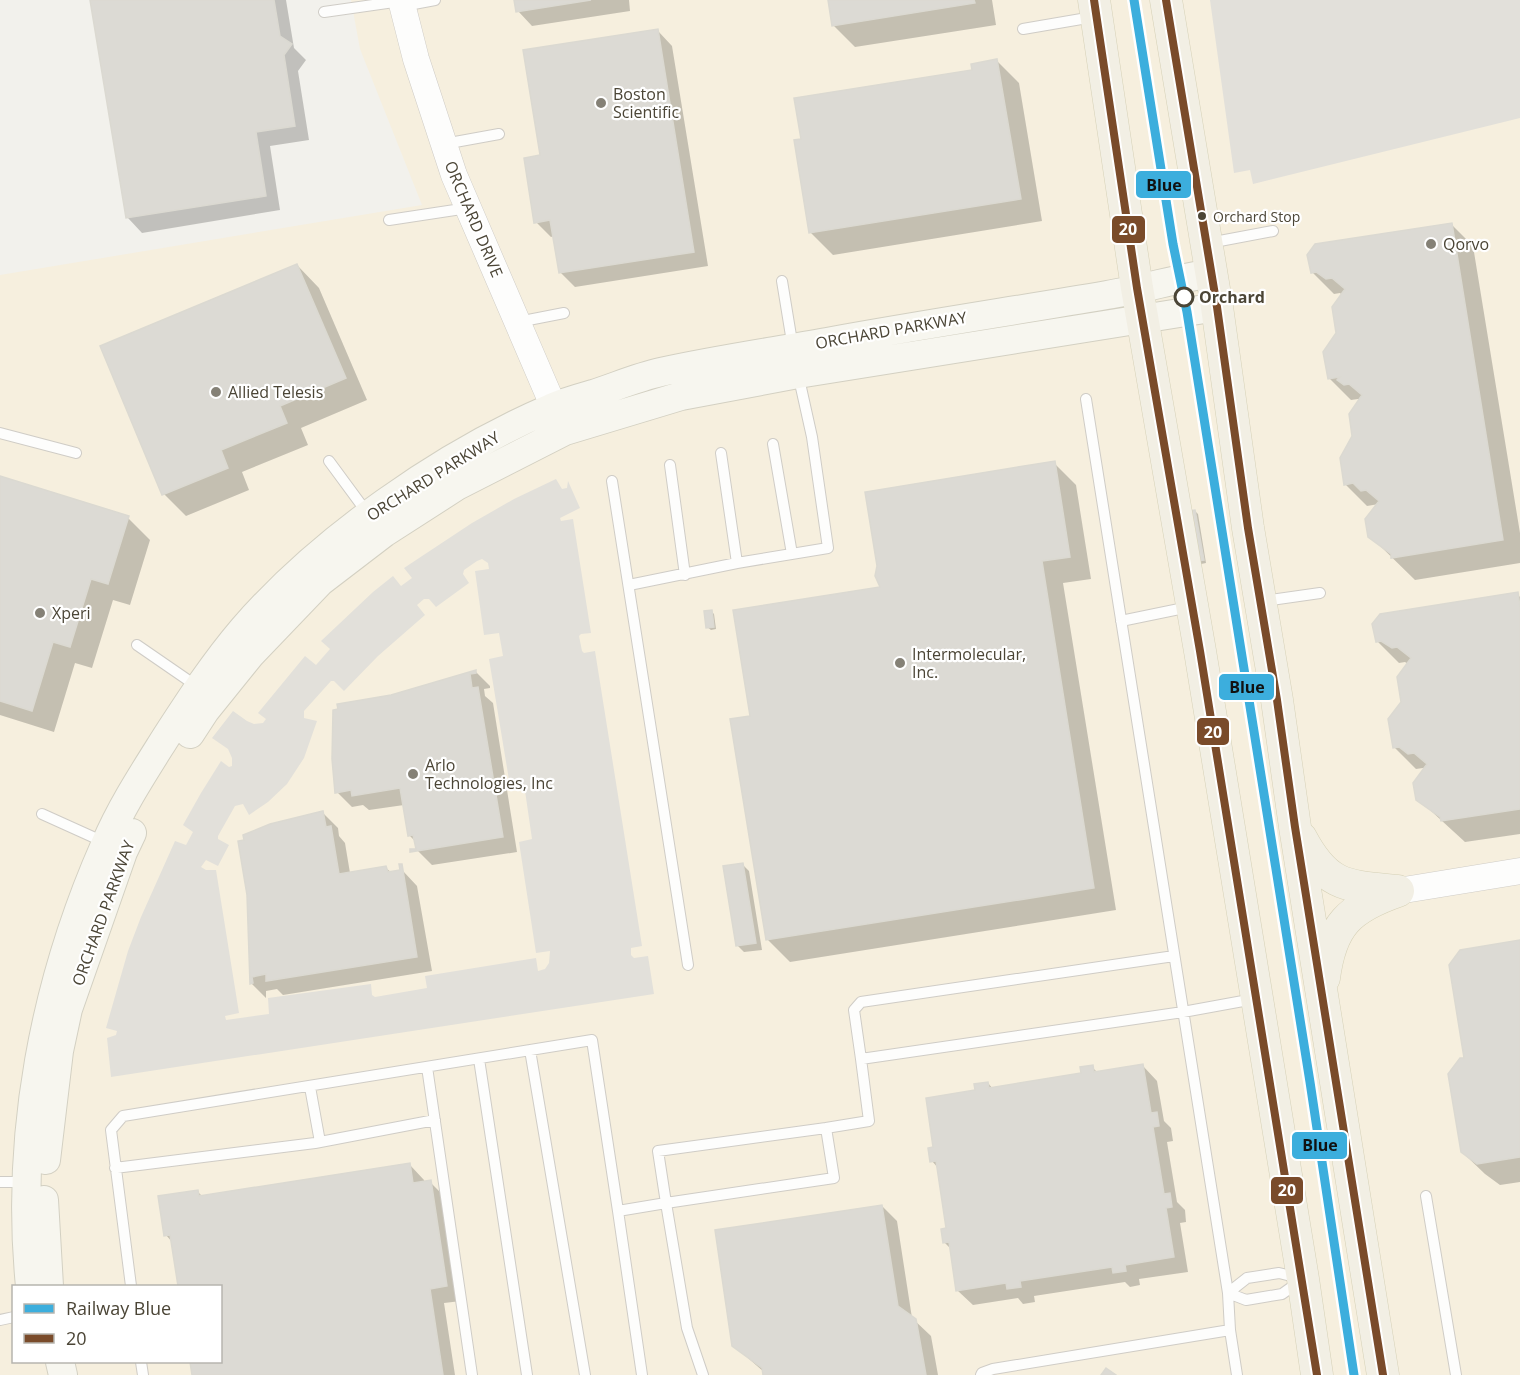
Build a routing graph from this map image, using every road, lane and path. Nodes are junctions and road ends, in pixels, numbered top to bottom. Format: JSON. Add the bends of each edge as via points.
{"nodes":[{"id":1,"x":435,"y":0,"type":"edge"},
{"id":2,"x":1166,"y":0,"type":"edge"},
{"id":3,"x":402,"y":2,"type":"edge"},
{"id":4,"x":1095,"y":8,"type":"edge"},
{"id":5,"x":324,"y":12,"type":"dead end"},
{"id":6,"x":1023,"y":29,"type":"dead end"},
{"id":7,"x":499,"y":134,"type":"dead end"},
{"id":8,"x":444,"y":144,"type":"junction"},
{"id":9,"x":468,"y":208,"type":"junction"},
{"id":10,"x":389,"y":220,"type":"dead end"},
{"id":11,"x":1272,"y":231,"type":"dead end"},
{"id":12,"x":1208,"y":258,"type":"junction"},
{"id":13,"x":782,"y":281,"type":"dead end"},
{"id":14,"x":1137,"y":288,"type":"junction"},
{"id":15,"x":1217,"y":307,"type":"junction"},
{"id":16,"x":564,"y":313,"type":"dead end"},
{"id":17,"x":948,"y":320,"type":"junction"},
{"id":18,"x":1143,"y":320,"type":"junction"},
{"id":19,"x":518,"y":322,"type":"junction"},
{"id":20,"x":953,"y":348,"type":"junction"},
{"id":21,"x":795,"y":361,"type":"junction"},
{"id":22,"x":1086,"y":399,"type":"dead end"},
{"id":23,"x":559,"y":419,"type":"junction"},
{"id":24,"x":0,"y":433,"type":"edge"},
{"id":25,"x":773,"y":444,"type":"dead end"},
{"id":26,"x":76,"y":453,"type":"dead end"},
{"id":27,"x":721,"y":453,"type":"dead end"},
{"id":28,"x":329,"y":461,"type":"dead end"},
{"id":29,"x":670,"y":465,"type":"dead end"},
{"id":30,"x":612,"y":481,"type":"dead end"},
{"id":31,"x":376,"y":524,"type":"junction"},
{"id":32,"x":792,"y":554,"type":"junction"},
{"id":33,"x":737,"y":563,"type":"junction"},
{"id":34,"x":685,"y":575,"type":"junction"},
{"id":35,"x":629,"y":585,"type":"junction"},
{"id":36,"x":1320,"y":593,"type":"dead end"},
{"id":37,"x":1261,"y":602,"type":"junction"},
{"id":38,"x":1192,"y":607,"type":"junction"},
{"id":39,"x":1121,"y":621,"type":"junction"},
{"id":40,"x":136,"y":645,"type":"dead end"},
{"id":41,"x":201,"y":699,"type":"junction"},
{"id":42,"x":42,"y":814,"type":"dead end"},
{"id":43,"x":1295,"y":827,"type":"junction"},
{"id":44,"x":114,"y":847,"type":"junction"},
{"id":45,"x":1520,"y":871,"type":"edge"},
{"id":46,"x":1398,"y":891,"type":"junction"},
{"id":47,"x":1174,"y":956,"type":"junction"},
{"id":48,"x":687,"y":965,"type":"dead end"},
{"id":49,"x":1322,"y":993,"type":"junction"},
{"id":50,"x":1257,"y":998,"type":"junction"},
{"id":51,"x":1183,"y":1012,"type":"junction"},
{"id":52,"x":530,"y":1050,"type":"junction"},
{"id":53,"x":479,"y":1059,"type":"junction"},
{"id":54,"x":861,"y":1059,"type":"junction"},
{"id":55,"x":428,"y":1067,"type":"junction"},
{"id":56,"x":310,"y":1087,"type":"junction"},
{"id":57,"x":435,"y":1120,"type":"junction"},
{"id":58,"x":826,"y":1128,"type":"junction"},
{"id":59,"x":320,"y":1142,"type":"junction"},
{"id":60,"x":115,"y":1168,"type":"junction"},
{"id":61,"x":23,"y":1183,"type":"edge"},
{"id":62,"x":1426,"y":1196,"type":"dead end"},
{"id":63,"x":666,"y":1203,"type":"junction"},
{"id":64,"x":618,"y":1211,"type":"junction"},
{"id":65,"x":1303,"y":1279,"type":"junction"},
{"id":66,"x":30,"y":1285,"type":"edge"},
{"id":67,"x":48,"y":1285,"type":"edge"},
{"id":68,"x":131,"y":1285,"type":"edge"},
{"id":69,"x":1228,"y":1293,"type":"junction"},
{"id":70,"x":1230,"y":1330,"type":"junction"},
{"id":71,"x":472,"y":1375,"type":"edge"},
{"id":72,"x":527,"y":1375,"type":"edge"},
{"id":73,"x":585,"y":1375,"type":"edge"},
{"id":74,"x":642,"y":1375,"type":"edge"},
{"id":75,"x":703,"y":1375,"type":"edge"},
{"id":76,"x":981,"y":1375,"type":"edge"},
{"id":77,"x":1237,"y":1375,"type":"edge"},
{"id":78,"x":1317,"y":1375,"type":"edge"},
{"id":79,"x":1383,"y":1375,"type":"edge"},
{"id":80,"x":1456,"y":1375,"type":"edge"}],
"edges":[{"from":1,"to":3,"type":"lane"},
{"from":2,"to":12,"type":"main road"},
{"from":3,"to":5,"type":"lane"},
{"from":3,"to":8,"type":"street","name":"ORCHARD DRIVE"},
{"from":4,"to":6,"type":"lane"},
{"from":4,"to":14,"type":"main road"},
{"from":7,"to":8,"type":"lane"},
{"from":8,"to":9,"type":"street","name":"ORCHARD DRIVE"},
{"from":9,"to":10,"type":"lane"},
{"from":9,"to":19,"type":"street","name":"ORCHARD DRIVE"},
{"from":11,"to":12,"type":"lane"},
{"from":12,"to":14,"type":"main road","name":"ORCHARD PARKWAY","via":[[1166,280]]},
{"from":12,"to":15,"type":"main road"},
{"from":13,"to":21,"type":"lane"},
{"from":14,"to":17,"type":"main road","name":"ORCHARD PARKWAY"},
{"from":14,"to":18,"type":"main road"},
{"from":15,"to":18,"type":"main road","name":"ORCHARD PARKWAY"},
{"from":15,"to":37,"type":"main road"},
{"from":16,"to":19,"type":"lane"},
{"from":17,"to":20,"type":"main road"},
{"from":17,"to":21,"type":"main road","name":"ORCHARD PARKWAY"},
{"from":18,"to":20,"type":"main road","name":"ORCHARD PARKWAY"},
{"from":18,"to":38,"type":"main road"},
{"from":19,"to":23,"type":"street","name":"ORCHARD DRIVE"},
{"from":20,"to":21,"type":"main road","name":"ORCHARD PARKWAY"},
{"from":21,"to":23,"type":"main road","name":"ORCHARD PARKWAY","via":[[657,373]]},
{"from":21,"to":32,"type":"lane","via":[[812,437],[828,548]]},
{"from":22,"to":39,"type":"lane"},
{"from":23,"to":31,"type":"main road","name":"ORCHARD PARKWAY","via":[[457,486]]},
{"from":24,"to":26,"type":"lane"},
{"from":25,"to":32,"type":"lane"},
{"from":27,"to":33,"type":"lane"},
{"from":28,"to":31,"type":"lane"},
{"from":29,"to":34,"type":"lane"},
{"from":30,"to":35,"type":"lane"},
{"from":31,"to":41,"type":"main road","name":"ORCHARD PARKWAY","via":[[303,569],[244,628]]},
{"from":32,"to":33,"type":"lane"},
{"from":33,"to":34,"type":"lane"},
{"from":34,"to":35,"type":"lane"},
{"from":35,"to":48,"type":"lane"},
{"from":36,"to":37,"type":"lane"},
{"from":37,"to":43,"type":"main road"},
{"from":38,"to":39,"type":"lane"},
{"from":38,"to":50,"type":"main road"},
{"from":39,"to":47,"type":"lane"},
{"from":40,"to":41,"type":"lane"},
{"from":41,"to":44,"type":"main road","name":"ORCHARD PARKWAY","via":[[139,780]]},
{"from":42,"to":44,"type":"lane"},
{"from":43,"to":46,"type":"main road","via":[[1311,858],[1328,876],[1342,884]]},
{"from":43,"to":49,"type":"main road"},
{"from":44,"to":61,"type":"main road","name":"ORCHARD PARKWAY","via":[[72,926],[48,1014],[32,1098]]},
{"from":45,"to":46,"type":"street"},
{"from":46,"to":49,"type":"main road","via":[[1372,900],[1338,928]]},
{"from":47,"to":51,"type":"lane"},
{"from":47,"to":54,"type":"lane","via":[[861,1002],[854,1010]]},
{"from":49,"to":79,"type":"main road"},
{"from":50,"to":51,"type":"lane"},
{"from":50,"to":65,"type":"main road"},
{"from":51,"to":54,"type":"lane"},
{"from":51,"to":69,"type":"lane"},
{"from":52,"to":53,"type":"lane"},
{"from":52,"to":64,"type":"lane","via":[[592,1040]]},
{"from":52,"to":73,"type":"lane"},
{"from":53,"to":55,"type":"lane"},
{"from":53,"to":72,"type":"lane"},
{"from":54,"to":58,"type":"lane","via":[[868,1121]]},
{"from":55,"to":56,"type":"lane"},
{"from":55,"to":57,"type":"lane"},
{"from":56,"to":59,"type":"lane"},
{"from":56,"to":60,"type":"lane","via":[[123,1116],[111,1130]]},
{"from":57,"to":59,"type":"lane"},
{"from":57,"to":71,"type":"lane"},
{"from":58,"to":63,"type":"lane","via":[[834,1178]]},
{"from":58,"to":63,"type":"lane","via":[[658,1151]]},
{"from":59,"to":60,"type":"lane"},
{"from":60,"to":68,"type":"lane"},
{"from":61,"to":66,"type":"main road","name":"ORCHARD PARKWAY"},
{"from":61,"to":67,"type":"main road","name":"ORCHARD PARKWAY"},
{"from":62,"to":80,"type":"lane"},
{"from":63,"to":64,"type":"lane"},
{"from":63,"to":75,"type":"lane","via":[[687,1328]]},
{"from":64,"to":74,"type":"lane"},
{"from":65,"to":69,"type":"lane","via":[[1279,1273],[1246,1278]]},
{"from":65,"to":69,"type":"lane","via":[[1282,1294],[1246,1300]]},
{"from":65,"to":78,"type":"main road"},
{"from":69,"to":70,"type":"lane"},
{"from":70,"to":76,"type":"lane","via":[[993,1369]]},
{"from":70,"to":77,"type":"lane"}]}
